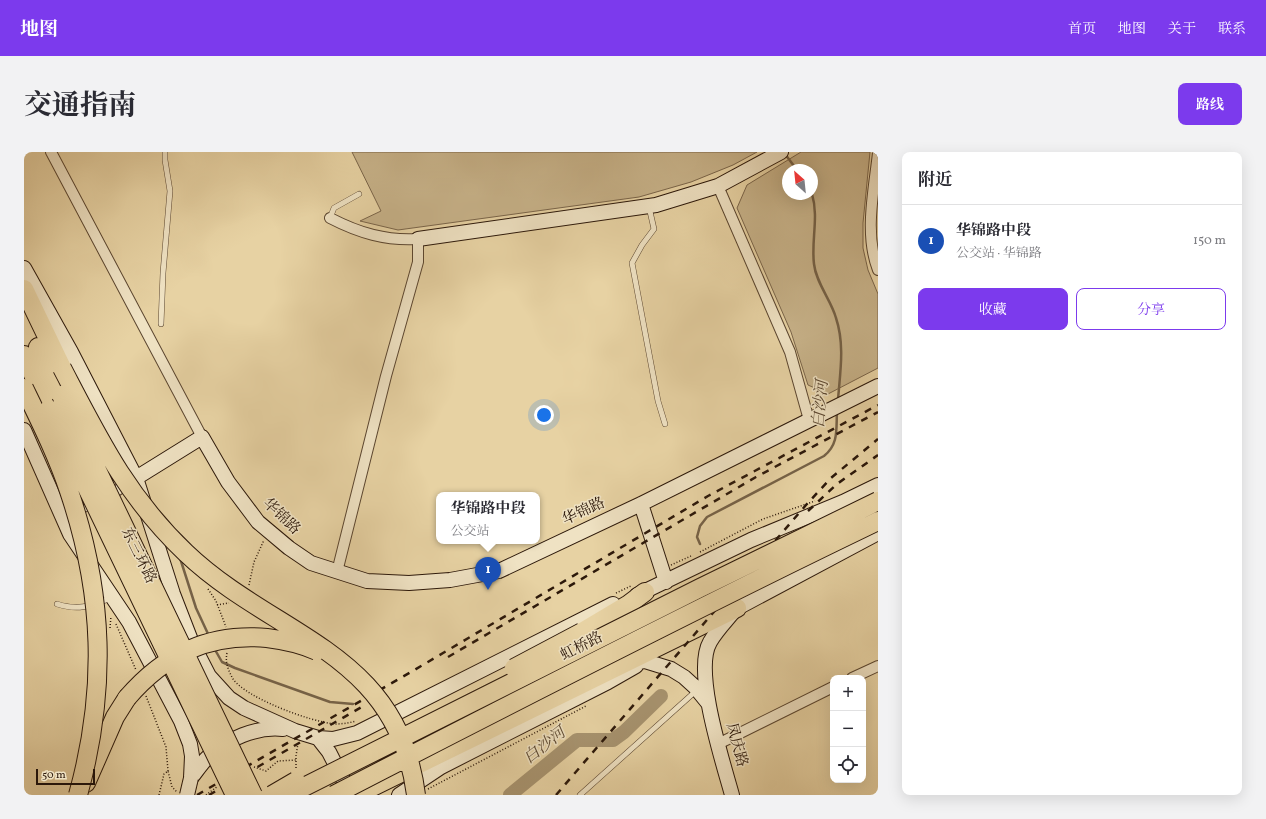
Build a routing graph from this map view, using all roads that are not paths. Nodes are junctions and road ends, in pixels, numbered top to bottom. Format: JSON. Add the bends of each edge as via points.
{"nodes":[{"id":1,"x":51,"y":152,"type":"edge"},
{"id":2,"x":165,"y":152,"type":"edge"},
{"id":3,"x":878,"y":153,"type":"edge"},
{"id":4,"x":777,"y":155,"type":"edge"},
{"id":5,"x":718,"y":186,"type":"junction"},
{"id":6,"x":359,"y":194,"type":"dead end"},
{"id":7,"x":648,"y":206,"type":"junction"},
{"id":8,"x":330,"y":218,"type":"joint"},
{"id":9,"x":418,"y":238,"type":"junction"},
{"id":10,"x":24,"y":268,"type":"edge"},
{"id":11,"x":878,"y":270,"type":"edge"},
{"id":12,"x":24,"y":289,"type":"edge"},
{"id":13,"x":24,"y":316,"type":"edge"},
{"id":14,"x":161,"y":324,"type":"dead end"},
{"id":15,"x":24,"y":355,"type":"edge"},
{"id":16,"x":878,"y":386,"type":"edge"},
{"id":17,"x":24,"y":388,"type":"edge"},
{"id":18,"x":809,"y":420,"type":"junction"},
{"id":19,"x":665,"y":424,"type":"dead end"},
{"id":20,"x":24,"y":430,"type":"edge"},
{"id":21,"x":202,"y":437,"type":"junction"},
{"id":22,"x":136,"y":478,"type":"junction"},
{"id":23,"x":878,"y":485,"type":"edge"},
{"id":24,"x":878,"y":501,"type":"edge"},
{"id":25,"x":641,"y":504,"type":"junction"},
{"id":26,"x":61,"y":516,"type":"junction"},
{"id":27,"x":878,"y":521,"type":"edge"},
{"id":28,"x":878,"y":533,"type":"edge"},
{"id":29,"x":337,"y":572,"type":"junction"},
{"id":30,"x":666,"y":582,"type":"junction"},
{"id":31,"x":641,"y":587,"type":"junction"},
{"id":32,"x":113,"y":598,"type":"junction"},
{"id":33,"x":57,"y":604,"type":"dead end"},
{"id":34,"x":736,"y":608,"type":"junction"},
{"id":35,"x":644,"y":661,"type":"junction"},
{"id":36,"x":878,"y":666,"type":"edge"},
{"id":37,"x":606,"y":671,"type":"junction"},
{"id":38,"x":858,"y":675,"type":"edge"},
{"id":39,"x":360,"y":678,"type":"junction"},
{"id":40,"x":830,"y":688,"type":"edge"},
{"id":41,"x":698,"y":690,"type":"junction"},
{"id":42,"x":708,"y":703,"type":"junction"},
{"id":43,"x":297,"y":737,"type":"junction"},
{"id":44,"x":318,"y":738,"type":"junction"},
{"id":45,"x":718,"y":744,"type":"junction"},
{"id":46,"x":191,"y":778,"type":"junction"},
{"id":47,"x":182,"y":793,"type":"edge"},
{"id":48,"x":80,"y":795,"type":"edge"},
{"id":49,"x":235,"y":795,"type":"edge"},
{"id":50,"x":252,"y":795,"type":"edge"},
{"id":51,"x":272,"y":795,"type":"edge"},
{"id":52,"x":288,"y":795,"type":"edge"},
{"id":53,"x":334,"y":795,"type":"edge"},
{"id":54,"x":351,"y":795,"type":"edge"},
{"id":55,"x":356,"y":795,"type":"edge"},
{"id":56,"x":399,"y":795,"type":"edge"},
{"id":57,"x":416,"y":795,"type":"edge"},
{"id":58,"x":580,"y":795,"type":"edge"},
{"id":59,"x":732,"y":795,"type":"edge"}],
"edges":[{"from":1,"to":21,"type":"street"},
{"from":2,"to":14,"type":"lane","via":[[170,191]]},
{"from":3,"to":11,"type":"street","via":[[871,235]]},
{"from":4,"to":5,"type":"main road"},
{"from":5,"to":7,"type":"main road"},
{"from":5,"to":18,"type":"street","via":[[790,352]]},
{"from":6,"to":8,"type":"lane","via":[[334,208]]},
{"from":7,"to":9,"type":"main road"},
{"from":7,"to":19,"type":"lane","via":[[654,229],[632,263],[658,401]]},
{"from":8,"to":9,"type":"street","via":[[363,234],[382,238]]},
{"from":9,"to":29,"type":"street","via":[[418,262],[386,376]]},
{"from":10,"to":22,"type":"main road"},
{"from":12,"to":39,"type":"highway","bridge":true,"via":[[99,440],[125,483],[150,516],[206,570],[319,644]]},
{"from":13,"to":50,"type":"highway","name":"东三环路","bridge":true},
{"from":15,"to":49,"type":"highway","name":"东三环路","bridge":true},
{"from":16,"to":18,"type":"main road","name":"华锦路"},
{"from":17,"to":48,"type":"highway","bridge":true,"via":[[69,490],[87,555],[94,595],[98,629],[97,696],[90,750]]},
{"from":18,"to":25,"type":"main road","name":"华锦路"},
{"from":20,"to":26,"type":"main road"},
{"from":21,"to":22,"type":"main road"},
{"from":21,"to":29,"type":"main road","name":"华锦路","via":[[228,482],[258,522],[311,563]]},
{"from":22,"to":26,"type":"street","via":[[115,492]]},
{"from":22,"to":43,"type":"main road","via":[[173,594],[192,644],[208,676],[229,698]]},
{"from":23,"to":30,"type":"main road","via":[[751,540]]},
{"from":24,"to":52,"type":"highway","name":"虹桥路","bridge":true},
{"from":25,"to":29,"type":"main road","name":"华锦路","via":[[499,570],[450,580],[409,583],[368,581]]},
{"from":25,"to":30,"type":"main road"},
{"from":26,"to":32,"type":"main road","via":[[81,553]]},
{"from":27,"to":53,"type":"highway","name":"虹桥路","bridge":true,"via":[[721,597]]},
{"from":28,"to":34,"type":"main road"},
{"from":30,"to":31,"type":"main road"},
{"from":31,"to":44,"type":"main road","via":[[613,604],[357,733],[333,739]]},
{"from":31,"to":51,"type":"highway","bridge":true,"via":[[629,604],[582,632],[358,746]]},
{"from":32,"to":33,"type":"lane","via":[[80,609]]},
{"from":32,"to":46,"type":"main road","via":[[149,657],[186,733],[192,756]]},
{"from":34,"to":35,"type":"main road"},
{"from":34,"to":37,"type":"highway"},
{"from":34,"to":42,"type":"main road","via":[[710,642],[705,656]]},
{"from":35,"to":37,"type":"main road"},
{"from":35,"to":41,"type":"main road","via":[[684,676]]},
{"from":35,"to":56,"type":"main road","via":[[441,767]]},
{"from":36,"to":38,"type":"street"},
{"from":37,"to":55,"type":"highway","via":[[446,753]]},
{"from":39,"to":48,"type":"highway","bridge":true,"via":[[314,650],[274,639],[215,640],[195,647],[174,656],[158,667],[127,698],[108,730]]},
{"from":39,"to":57,"type":"highway","bridge":true,"via":[[381,702],[402,738],[411,765]]},
{"from":40,"to":45,"type":"street"},
{"from":41,"to":42,"type":"main road"},
{"from":41,"to":58,"type":"lane"},
{"from":42,"to":45,"type":"main road","name":"凤庆路"},
{"from":43,"to":44,"type":"main road"},
{"from":43,"to":46,"type":"main road","via":[[268,729],[238,737],[206,758]]},
{"from":44,"to":54,"type":"main road","via":[[329,752]]},
{"from":45,"to":59,"type":"main road","name":"凤庆路"},
{"from":46,"to":47,"type":"main road","bridge":true}]}
